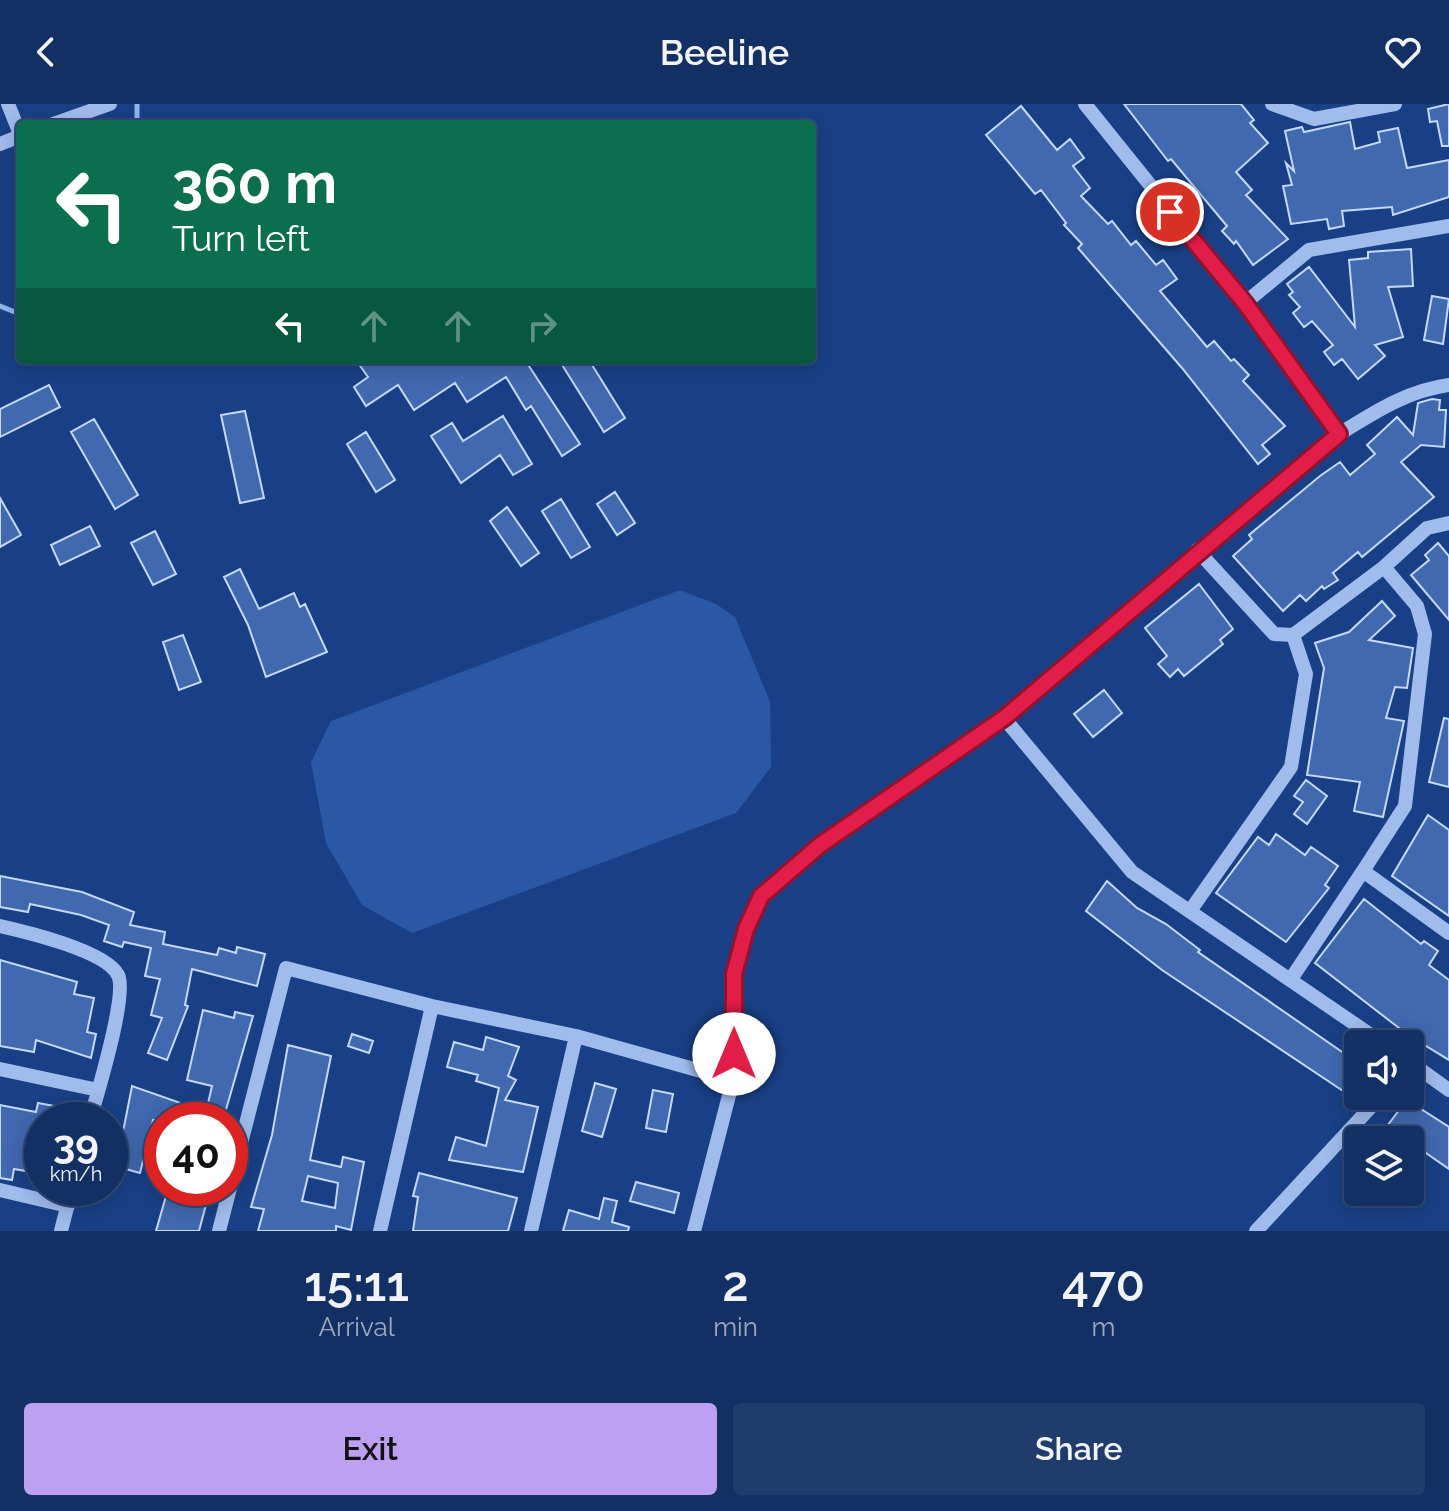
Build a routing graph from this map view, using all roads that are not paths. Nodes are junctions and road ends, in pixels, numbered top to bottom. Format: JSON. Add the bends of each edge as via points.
{"nodes":[{"id":1,"x":8,"y":104,"type":"edge"},
{"id":2,"x":110,"y":104,"type":"edge"},
{"id":3,"x":1085,"y":104,"type":"edge"},
{"id":4,"x":1272,"y":104,"type":"edge"},
{"id":5,"x":1395,"y":104,"type":"edge"},
{"id":6,"x":64,"y":120,"type":"edge"},
{"id":7,"x":16,"y":125,"type":"edge"},
{"id":8,"x":1449,"y":226,"type":"edge"},
{"id":9,"x":1245,"y":303,"type":"junction"},
{"id":10,"x":1449,"y":385,"type":"edge"},
{"id":11,"x":1339,"y":434,"type":"junction"},
{"id":12,"x":1449,"y":523,"type":"edge"},
{"id":13,"x":1197,"y":550,"type":"junction"},
{"id":14,"x":1384,"y":567,"type":"junction"},
{"id":15,"x":1293,"y":635,"type":"junction"},
{"id":16,"x":1004,"y":718,"type":"junction"},
{"id":17,"x":1363,"y":871,"type":"junction"},
{"id":18,"x":1190,"y":911,"type":"junction"},
{"id":19,"x":0,"y":926,"type":"edge"},
{"id":20,"x":1449,"y":933,"type":"edge"},
{"id":21,"x":1291,"y":979,"type":"junction"},
{"id":22,"x":432,"y":1006,"type":"junction"},
{"id":23,"x":1364,"y":1030,"type":"edge"},
{"id":24,"x":576,"y":1036,"type":"junction"},
{"id":25,"x":0,"y":1069,"type":"edge"},
{"id":26,"x":1424,"y":1073,"type":"edge"},
{"id":27,"x":733,"y":1080,"type":"junction"},
{"id":28,"x":98,"y":1090,"type":"junction"},
{"id":29,"x":1449,"y":1090,"type":"edge"},
{"id":30,"x":95,"y":1102,"type":"edge"},
{"id":31,"x":1368,"y":1110,"type":"edge"},
{"id":32,"x":248,"y":1117,"type":"edge"},
{"id":33,"x":0,"y":1190,"type":"edge"},
{"id":34,"x":24,"y":1196,"type":"edge"},
{"id":35,"x":68,"y":1206,"type":"edge"},
{"id":36,"x":225,"y":1206,"type":"edge"},
{"id":37,"x":61,"y":1231,"type":"edge"},
{"id":38,"x":219,"y":1231,"type":"edge"},
{"id":39,"x":380,"y":1231,"type":"edge"},
{"id":40,"x":531,"y":1231,"type":"edge"},
{"id":41,"x":694,"y":1231,"type":"edge"},
{"id":42,"x":1256,"y":1231,"type":"edge"}],
"edges":[{"from":1,"to":7,"type":"street"},
{"from":2,"to":6,"type":"street"},
{"from":3,"to":9,"type":"street"},
{"from":4,"to":5,"type":"street","via":[[1314,119]]},
{"from":8,"to":9,"type":"street","via":[[1309,250]]},
{"from":9,"to":11,"type":"street"},
{"from":10,"to":11,"type":"street","via":[[1393,401]]},
{"from":11,"to":13,"type":"street"},
{"from":12,"to":14,"type":"street","via":[[1427,528]]},
{"from":13,"to":15,"type":"street","via":[[1274,634]]},
{"from":13,"to":16,"type":"street"},
{"from":14,"to":15,"type":"street"},
{"from":14,"to":17,"type":"street","via":[[1417,606],[1425,634],[1405,806]]},
{"from":15,"to":18,"type":"street","via":[[1306,674],[1291,767]]},
{"from":16,"to":18,"type":"street","via":[[1132,872]]},
{"from":16,"to":27,"type":"street","via":[[820,845],[761,896],[734,974]]},
{"from":17,"to":20,"type":"street"},
{"from":17,"to":21,"type":"street"},
{"from":18,"to":21,"type":"street"},
{"from":19,"to":28,"type":"street","via":[[104,959],[119,976],[120,1000]]},
{"from":21,"to":23,"type":"street"},
{"from":22,"to":24,"type":"street"},
{"from":22,"to":32,"type":"street","via":[[286,968]]},
{"from":22,"to":39,"type":"street"},
{"from":24,"to":27,"type":"street"},
{"from":24,"to":40,"type":"street"},
{"from":25,"to":28,"type":"street"},
{"from":26,"to":29,"type":"street"},
{"from":27,"to":41,"type":"street"},
{"from":28,"to":30,"type":"street"},
{"from":31,"to":42,"type":"street"},
{"from":33,"to":34,"type":"street"},
{"from":35,"to":37,"type":"street"},
{"from":36,"to":38,"type":"street"}]}
